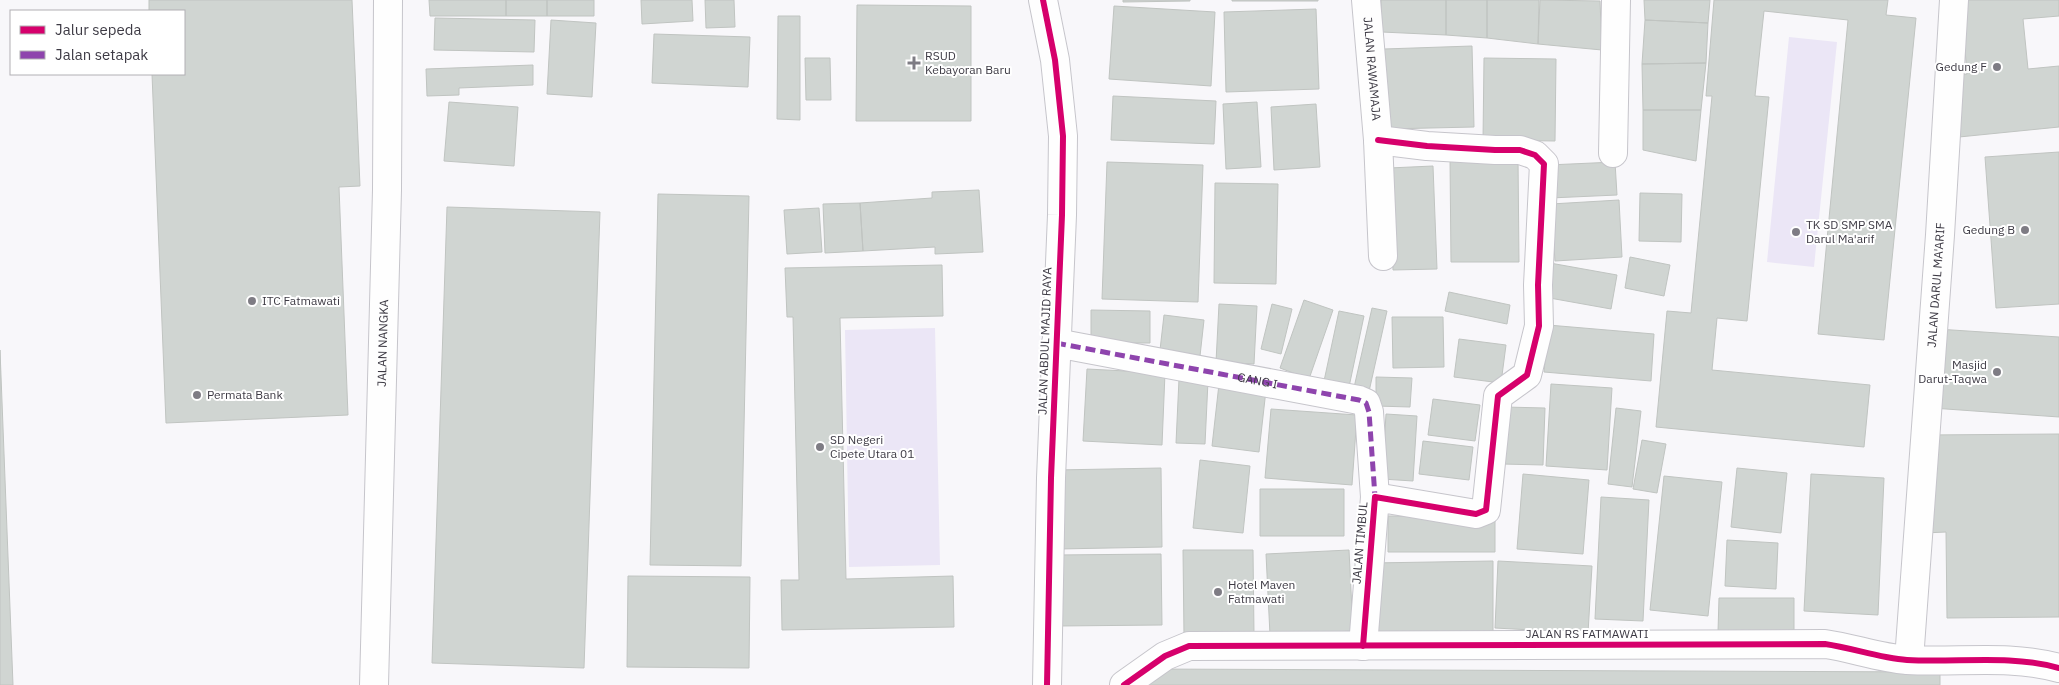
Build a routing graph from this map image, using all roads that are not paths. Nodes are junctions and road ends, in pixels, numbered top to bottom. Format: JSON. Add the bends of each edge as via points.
{"nodes":[{"id":1,"x":388,"y":0,"type":"edge"},
{"id":2,"x":1043,"y":0,"type":"edge"},
{"id":3,"x":1366,"y":0,"type":"edge"},
{"id":4,"x":1616,"y":0,"type":"edge"},
{"id":5,"x":1954,"y":0,"type":"edge"},
{"id":6,"x":1378,"y":140,"type":"junction"},
{"id":7,"x":1613,"y":153,"type":"dead end"},
{"id":8,"x":1383,"y":256,"type":"dead end"},
{"id":9,"x":1056,"y":343,"type":"junction"},
{"id":10,"x":1375,"y":497,"type":"junction"},
{"id":11,"x":1363,"y":646,"type":"junction"},
{"id":12,"x":1909,"y":660,"type":"junction"},
{"id":13,"x":2059,"y":668,"type":"edge"},
{"id":14,"x":374,"y":685,"type":"edge"},
{"id":15,"x":1047,"y":685,"type":"edge"},
{"id":16,"x":1124,"y":685,"type":"edge"}],
"edges":[{"from":1,"to":14,"type":"street","name":"JALAN NANGKA","via":[[387,190]]},
{"from":2,"to":9,"type":"street","name":"JALAN ABDUL MAJID RAYA","via":[[1055,60],[1063,136]]},
{"from":3,"to":6,"type":"street","name":"JALAN RAWAMAJA"},
{"from":4,"to":7,"type":"street"},
{"from":5,"to":12,"type":"street","name":"JALAN DARUL MA'ARIF"},
{"from":6,"to":8,"type":"street","name":"JALAN RAWAMAJA"},
{"from":6,"to":10,"type":"street","name":"JALAN TIMBUL","via":[[1427,146],[1520,150],[1535,155],[1544,164],[1539,326],[1527,375],[1498,396],[1486,510],[1476,514]]},
{"from":9,"to":10,"type":"street","name":"GANG I","via":[[1366,403]]},
{"from":9,"to":15,"type":"street","name":"JALAN ABDUL MAJID RAYA"},
{"from":10,"to":11,"type":"street","name":"JALAN TIMBUL"},
{"from":11,"to":12,"type":"street","name":"JALAN RS FATMAWATI","via":[[1825,644],[1848,647],[1880,658]]},
{"from":11,"to":16,"type":"street","name":"JALAN RS FATMAWATI","via":[[1189,646],[1165,656]]},
{"from":12,"to":13,"type":"street","name":"JALAN RS FATMAWATI","via":[[2026,660]]}]}
